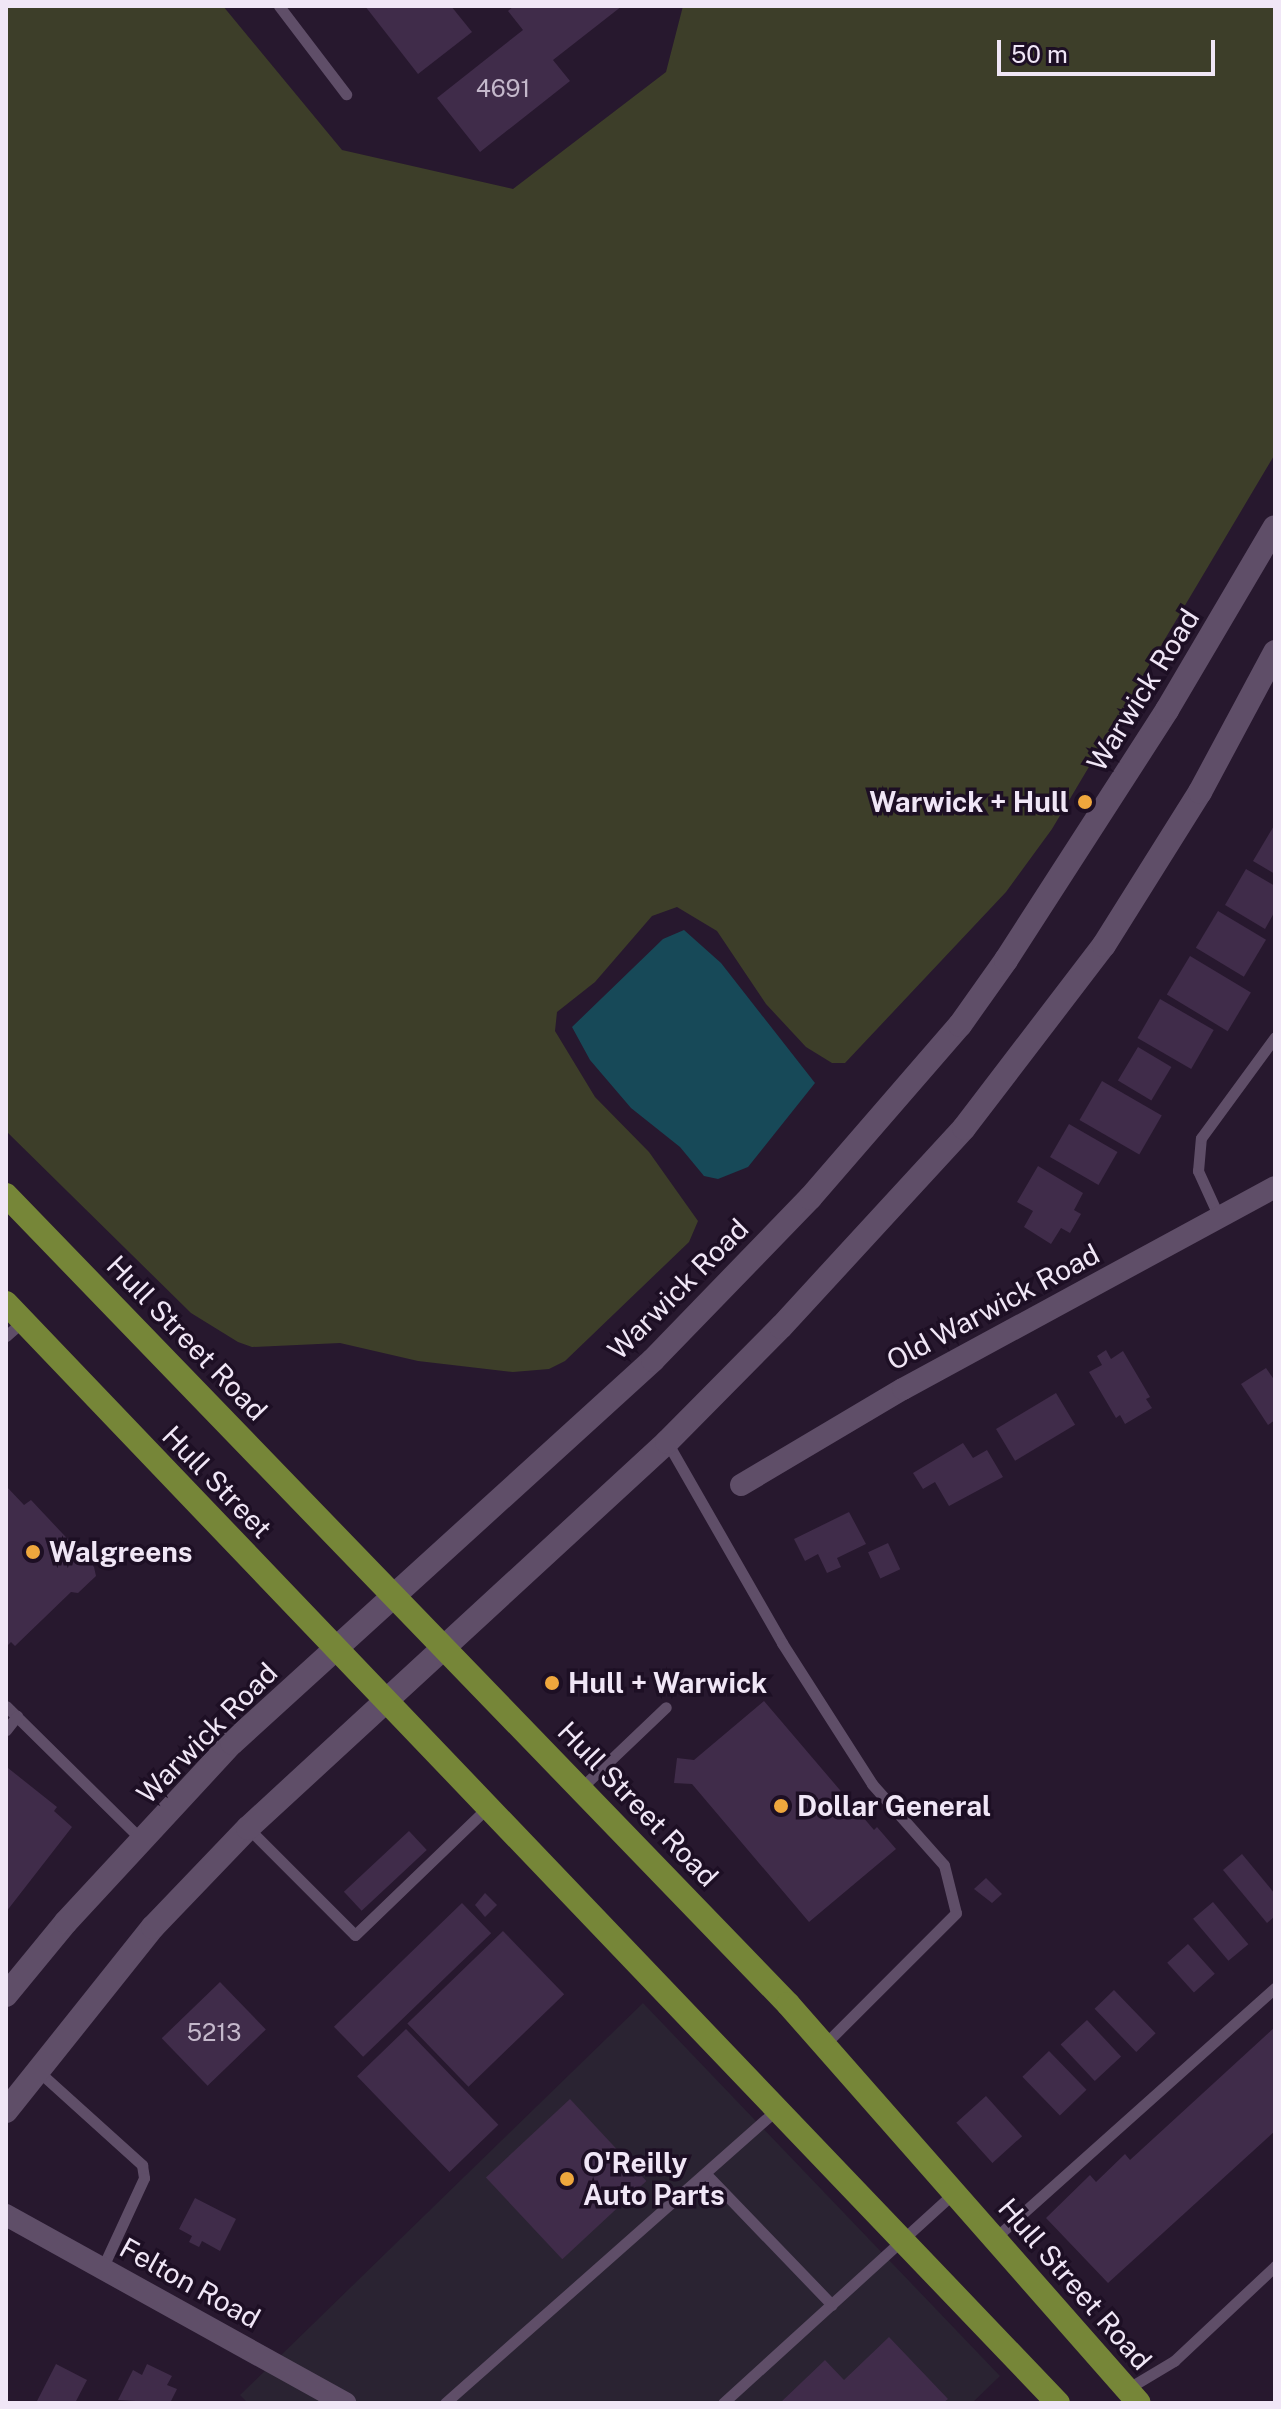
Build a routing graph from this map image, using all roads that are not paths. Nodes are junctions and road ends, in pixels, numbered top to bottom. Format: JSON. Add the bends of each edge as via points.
{"nodes":[{"id":1,"x":279,"y":6,"type":"edge"},
{"id":2,"x":346,"y":94,"type":"dead end"},
{"id":3,"x":1275,"y":527,"type":"edge"},
{"id":4,"x":1275,"y":652,"type":"edge"},
{"id":5,"x":1275,"y":1037,"type":"edge"},
{"id":6,"x":1275,"y":1187,"type":"edge"},
{"id":7,"x":6,"y":1195,"type":"edge"},
{"id":8,"x":1219,"y":1217,"type":"junction"},
{"id":9,"x":6,"y":1303,"type":"edge"},
{"id":10,"x":14,"y":1329,"type":"edge"},
{"id":11,"x":667,"y":1442,"type":"junction"},
{"id":12,"x":741,"y":1485,"type":"dead end"},
{"id":13,"x":395,"y":1596,"type":"junction"},
{"id":14,"x":447,"y":1648,"type":"junction"},
{"id":15,"x":336,"y":1650,"type":"junction"},
{"id":16,"x":385,"y":1701,"type":"junction"},
{"id":17,"x":6,"y":1706,"type":"edge"},
{"id":18,"x":666,"y":1707,"type":"dead end"},
{"id":19,"x":17,"y":1716,"type":"junction"},
{"id":20,"x":6,"y":1730,"type":"edge"},
{"id":21,"x":581,"y":1788,"type":"junction"},
{"id":22,"x":487,"y":1808,"type":"junction"},
{"id":23,"x":248,"y":1828,"type":"junction"},
{"id":24,"x":142,"y":1840,"type":"junction"},
{"id":25,"x":1275,"y":1988,"type":"edge"},
{"id":26,"x":6,"y":1995,"type":"edge"},
{"id":27,"x":825,"y":2044,"type":"junction"},
{"id":28,"x":37,"y":2070,"type":"junction"},
{"id":29,"x":6,"y":2111,"type":"edge"},
{"id":30,"x":775,"y":2111,"type":"junction"},
{"id":31,"x":707,"y":2175,"type":"junction"},
{"id":32,"x":955,"y":2193,"type":"junction"},
{"id":33,"x":6,"y":2215,"type":"edge"},
{"id":34,"x":995,"y":2238,"type":"junction"},
{"id":35,"x":901,"y":2243,"type":"junction"},
{"id":36,"x":1275,"y":2266,"type":"edge"},
{"id":37,"x":102,"y":2269,"type":"junction"},
{"id":38,"x":832,"y":2305,"type":"junction"},
{"id":39,"x":1133,"y":2396,"type":"edge"},
{"id":40,"x":345,"y":2403,"type":"edge"},
{"id":41,"x":445,"y":2403,"type":"edge"},
{"id":42,"x":723,"y":2403,"type":"edge"},
{"id":43,"x":1058,"y":2403,"type":"edge"}],
"edges":[{"from":1,"to":2,"type":"lane"},
{"from":3,"to":13,"type":"main road","name":"Warwick Road","via":[[1167,710],[960,1025],[810,1198],[653,1360]]},
{"from":4,"to":11,"type":"main road","via":[[1200,792],[1104,945],[964,1128]]},
{"from":5,"to":8,"type":"lane","via":[[1201,1138],[1198,1171]]},
{"from":6,"to":8,"type":"street","name":"Old Warwick Road"},
{"from":7,"to":13,"type":"main road","name":"Hull Street Road"},
{"from":8,"to":12,"type":"street","name":"Old Warwick Road","via":[[903,1389]]},
{"from":9,"to":10,"type":"main road","name":"Hull Street"},
{"from":10,"to":15,"type":"main road","name":"Hull Street"},
{"from":11,"to":14,"type":"main road"},
{"from":11,"to":27,"type":"lane","via":[[782,1643],[872,1784],[944,1865],[956,1913]]},
{"from":13,"to":14,"type":"main road","name":"Hull Street Road"},
{"from":13,"to":15,"type":"main road","name":"Warwick Road"},
{"from":14,"to":16,"type":"main road"},
{"from":14,"to":21,"type":"main road","name":"Hull Street Road"},
{"from":15,"to":16,"type":"main road","name":"Hull Street"},
{"from":15,"to":24,"type":"main road","name":"Warwick Road","via":[[232,1743]]},
{"from":16,"to":22,"type":"main road"},
{"from":16,"to":23,"type":"main road"},
{"from":17,"to":19,"type":"lane"},
{"from":18,"to":21,"type":"lane"},
{"from":19,"to":20,"type":"lane"},
{"from":19,"to":24,"type":"lane"},
{"from":21,"to":27,"type":"main road","name":"Hull Street Road"},
{"from":22,"to":23,"type":"lane","via":[[355,1935]]},
{"from":22,"to":30,"type":"main road"},
{"from":23,"to":28,"type":"main road","via":[[153,1927]]},
{"from":24,"to":26,"type":"main road","name":"Warwick Road"},
{"from":25,"to":34,"type":"lane"},
{"from":27,"to":32,"type":"main road","name":"Hull Street Road"},
{"from":28,"to":29,"type":"main road"},
{"from":28,"to":37,"type":"lane","via":[[142,2165],[144,2178]]},
{"from":30,"to":31,"type":"lane"},
{"from":30,"to":35,"type":"main road"},
{"from":31,"to":38,"type":"lane"},
{"from":31,"to":41,"type":"lane"},
{"from":32,"to":34,"type":"main road","name":"Hull Street Road"},
{"from":32,"to":35,"type":"lane"},
{"from":33,"to":37,"type":"street","name":"Felton Road"},
{"from":34,"to":39,"type":"main road","name":"Hull Street Road"},
{"from":35,"to":38,"type":"lane"},
{"from":35,"to":43,"type":"main road"},
{"from":36,"to":39,"type":"lane"},
{"from":37,"to":40,"type":"street","name":"Felton Road"},
{"from":38,"to":42,"type":"lane"}]}
